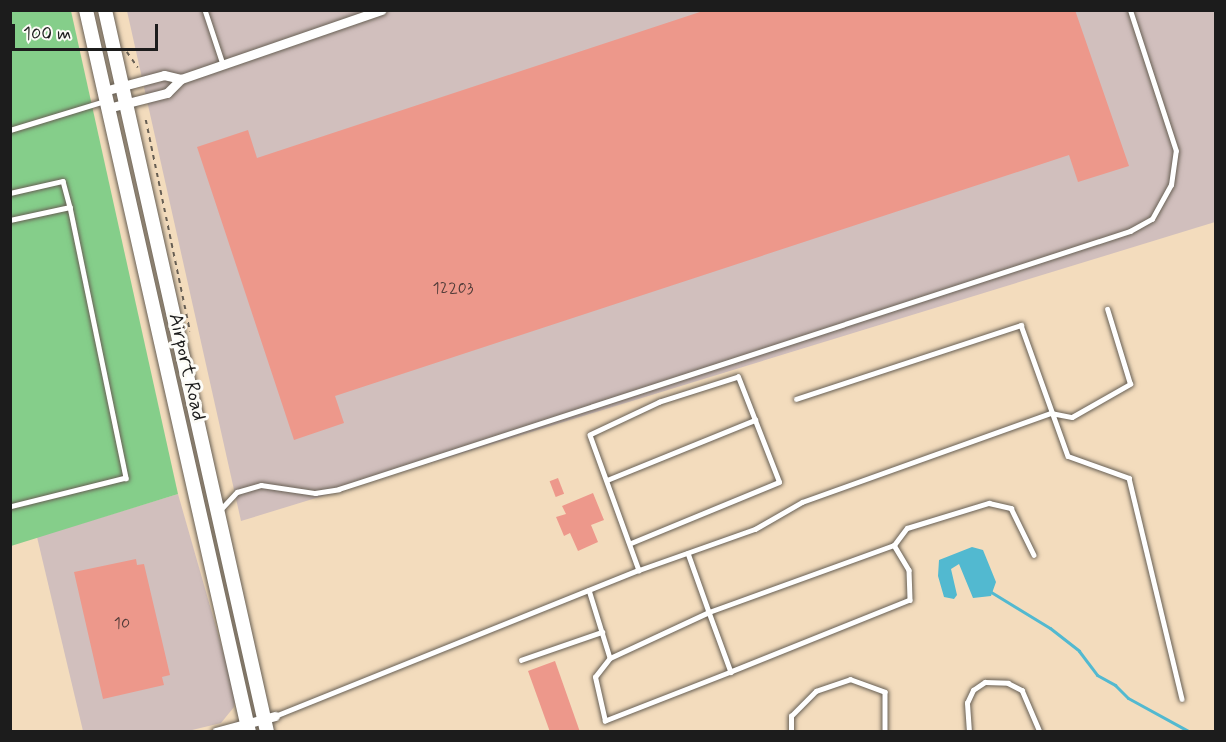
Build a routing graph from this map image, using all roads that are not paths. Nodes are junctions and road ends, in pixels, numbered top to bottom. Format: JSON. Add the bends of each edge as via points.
{"nodes":[{"id":1,"x":86,"y":10,"type":"edge"},
{"id":2,"x":105,"y":10,"type":"edge"},
{"id":3,"x":205,"y":10,"type":"edge"},
{"id":4,"x":381,"y":10,"type":"edge"},
{"id":5,"x":1130,"y":10,"type":"edge"},
{"id":6,"x":223,"y":64,"type":"junction"},
{"id":7,"x":181,"y":79,"type":"junction"},
{"id":8,"x":122,"y":87,"type":"junction"},
{"id":9,"x":106,"y":100,"type":"junction"},
{"id":10,"x":126,"y":104,"type":"junction"},
{"id":11,"x":10,"y":130,"type":"edge"},
{"id":12,"x":10,"y":193,"type":"edge"},
{"id":13,"x":70,"y":207,"type":"junction"},
{"id":14,"x":10,"y":220,"type":"edge"},
{"id":15,"x":1107,"y":309,"type":"dead end"},
{"id":16,"x":796,"y":399,"type":"dead end"},
{"id":17,"x":1051,"y":413,"type":"junction"},
{"id":18,"x":755,"y":420,"type":"junction"},
{"id":19,"x":607,"y":480,"type":"junction"},
{"id":20,"x":10,"y":507,"type":"edge"},
{"id":21,"x":217,"y":514,"type":"junction"},
{"id":22,"x":631,"y":543,"type":"junction"},
{"id":23,"x":894,"y":545,"type":"junction"},
{"id":24,"x":688,"y":553,"type":"junction"},
{"id":25,"x":1034,"y":555,"type":"dead end"},
{"id":26,"x":639,"y":570,"type":"junction"},
{"id":27,"x":589,"y":590,"type":"junction"},
{"id":28,"x":709,"y":612,"type":"junction"},
{"id":29,"x":602,"y":632,"type":"junction"},
{"id":30,"x":610,"y":658,"type":"junction"},
{"id":31,"x":521,"y":660,"type":"dead end"},
{"id":32,"x":730,"y":672,"type":"junction"},
{"id":33,"x":1182,"y":699,"type":"dead end"},
{"id":34,"x":260,"y":724,"type":"edge"},
{"id":35,"x":216,"y":732,"type":"edge"},
{"id":36,"x":791,"y":732,"type":"edge"},
{"id":37,"x":885,"y":732,"type":"edge"},
{"id":38,"x":969,"y":732,"type":"edge"},
{"id":39,"x":1040,"y":732,"type":"edge"}],
"edges":[{"from":1,"to":9,"type":"main road","name":"Airport Road"},
{"from":2,"to":8,"type":"main road","name":"Airport Road"},
{"from":3,"to":6,"type":"lane"},
{"from":4,"to":6,"type":"street"},
{"from":5,"to":21,"type":"lane","via":[[1176,151],[1171,185],[1152,219],[1119,234],[339,489],[315,492],[261,485],[237,492]]},
{"from":6,"to":7,"type":"street"},
{"from":7,"to":8,"type":"street","via":[[164,75]]},
{"from":7,"to":10,"type":"street","via":[[167,93]]},
{"from":8,"to":9,"type":"street"},
{"from":8,"to":10,"type":"main road","name":"Airport Road"},
{"from":9,"to":10,"type":"street"},
{"from":9,"to":11,"type":"lane"},
{"from":9,"to":34,"type":"main road","name":"Airport Road"},
{"from":10,"to":21,"type":"main road","name":"Airport Road"},
{"from":12,"to":13,"type":"lane","via":[[63,181]]},
{"from":13,"to":14,"type":"lane"},
{"from":13,"to":20,"type":"lane","via":[[126,478]]},
{"from":15,"to":17,"type":"lane","via":[[1130,384],[1072,417]]},
{"from":16,"to":17,"type":"lane","via":[[1021,326]]},
{"from":17,"to":24,"type":"lane","via":[[802,502],[755,529]]},
{"from":17,"to":33,"type":"lane","via":[[1068,456],[1129,478]]},
{"from":18,"to":19,"type":"lane"},
{"from":18,"to":19,"type":"lane","via":[[738,377],[660,402],[590,435]]},
{"from":18,"to":22,"type":"lane","via":[[779,482]]},
{"from":19,"to":22,"type":"lane"},
{"from":21,"to":34,"type":"main road","name":"Airport Road"},
{"from":22,"to":26,"type":"lane"},
{"from":23,"to":25,"type":"lane","via":[[907,528],[989,503],[1011,508]]},
{"from":23,"to":28,"type":"lane"},
{"from":23,"to":32,"type":"lane","via":[[909,570],[910,600]]},
{"from":24,"to":26,"type":"lane"},
{"from":24,"to":28,"type":"lane"},
{"from":26,"to":27,"type":"lane"},
{"from":27,"to":29,"type":"lane"},
{"from":27,"to":34,"type":"lane"},
{"from":28,"to":30,"type":"lane"},
{"from":28,"to":32,"type":"lane"},
{"from":29,"to":30,"type":"lane"},
{"from":29,"to":31,"type":"lane"},
{"from":30,"to":32,"type":"lane","via":[[595,677],[605,721]]},
{"from":34,"to":35,"type":"street"},
{"from":36,"to":37,"type":"lane","via":[[791,716],[816,691],[850,679],[885,692]]},
{"from":38,"to":39,"type":"lane","via":[[967,703],[973,690],[985,682],[1008,683],[1022,690]]}]}
